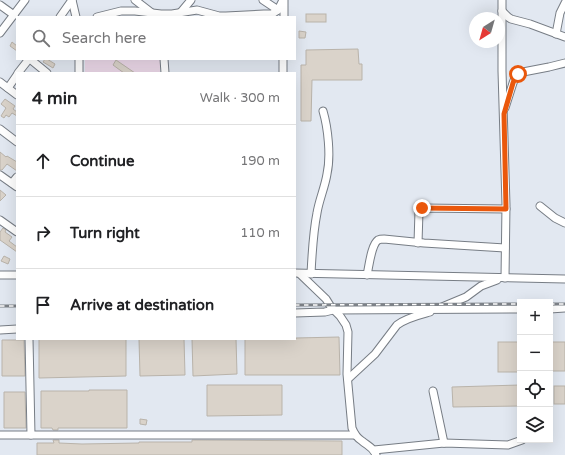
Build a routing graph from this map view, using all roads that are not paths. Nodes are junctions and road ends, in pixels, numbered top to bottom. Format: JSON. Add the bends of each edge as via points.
{"nodes":[{"id":1,"x":25,"y":0,"type":"edge"},
{"id":2,"x":72,"y":0,"type":"edge"},
{"id":3,"x":135,"y":0,"type":"edge"},
{"id":4,"x":191,"y":0,"type":"edge"},
{"id":5,"x":263,"y":0,"type":"edge"},
{"id":6,"x":283,"y":0,"type":"edge"},
{"id":7,"x":502,"y":0,"type":"edge"},
{"id":8,"x":565,"y":3,"type":"edge"},
{"id":9,"x":0,"y":5,"type":"edge"},
{"id":10,"x":278,"y":10,"type":"junction"},
{"id":11,"x":502,"y":11,"type":"junction"},
{"id":12,"x":181,"y":12,"type":"junction"},
{"id":13,"x":152,"y":13,"type":"junction"},
{"id":14,"x":14,"y":15,"type":"junction"},
{"id":15,"x":161,"y":15,"type":"edge"},
{"id":16,"x":61,"y":16,"type":"edge"},
{"id":17,"x":76,"y":16,"type":"edge"},
{"id":18,"x":101,"y":16,"type":"edge"},
{"id":19,"x":284,"y":16,"type":"edge"},
{"id":20,"x":0,"y":33,"type":"edge"},
{"id":21,"x":556,"y":34,"type":"junction"},
{"id":22,"x":565,"y":37,"type":"edge"},
{"id":23,"x":28,"y":60,"type":"edge"},
{"id":24,"x":30,"y":60,"type":"edge"},
{"id":25,"x":79,"y":60,"type":"edge"},
{"id":26,"x":164,"y":60,"type":"edge"},
{"id":27,"x":283,"y":60,"type":"edge"},
{"id":28,"x":565,"y":63,"type":"edge"},
{"id":29,"x":19,"y":72,"type":"edge"},
{"id":30,"x":46,"y":72,"type":"edge"},
{"id":31,"x":79,"y":72,"type":"edge"},
{"id":32,"x":165,"y":72,"type":"edge"},
{"id":33,"x":283,"y":72,"type":"edge"},
{"id":34,"x":16,"y":77,"type":"edge"},
{"id":35,"x":0,"y":82,"type":"edge"},
{"id":36,"x":8,"y":88,"type":"junction"},
{"id":37,"x":16,"y":94,"type":"edge"},
{"id":38,"x":323,"y":110,"type":"dead end"},
{"id":39,"x":504,"y":114,"type":"junction"},
{"id":40,"x":0,"y":129,"type":"edge"},
{"id":41,"x":16,"y":141,"type":"edge"},
{"id":42,"x":0,"y":175,"type":"edge"},
{"id":43,"x":15,"y":185,"type":"edge"},
{"id":44,"x":540,"y":206,"type":"dead end"},
{"id":45,"x":506,"y":209,"type":"junction"},
{"id":46,"x":0,"y":220,"type":"edge"},
{"id":47,"x":565,"y":223,"type":"edge"},
{"id":48,"x":16,"y":231,"type":"edge"},
{"id":49,"x":418,"y":243,"type":"junction"},
{"id":50,"x":505,"y":248,"type":"junction"},
{"id":51,"x":0,"y":269,"type":"edge"},
{"id":52,"x":297,"y":273,"type":"edge"},
{"id":53,"x":311,"y":274,"type":"junction"},
{"id":54,"x":0,"y":275,"type":"edge"},
{"id":55,"x":9,"y":275,"type":"junction"},
{"id":56,"x":16,"y":275,"type":"edge"},
{"id":57,"x":368,"y":275,"type":"junction"},
{"id":58,"x":503,"y":278,"type":"junction"},
{"id":59,"x":565,"y":279,"type":"edge"},
{"id":60,"x":553,"y":308,"type":"edge"},
{"id":61,"x":565,"y":308,"type":"edge"},
{"id":62,"x":438,"y":309,"type":"junction"},
{"id":63,"x":517,"y":309,"type":"edge"},
{"id":64,"x":333,"y":310,"type":"junction"},
{"id":65,"x":296,"y":313,"type":"edge"},
{"id":66,"x":16,"y":329,"type":"edge"},
{"id":67,"x":0,"y":330,"type":"edge"},
{"id":68,"x":29,"y":340,"type":"edge"},
{"id":69,"x":348,"y":379,"type":"junction"},
{"id":70,"x":433,"y":391,"type":"dead end"},
{"id":71,"x":0,"y":435,"type":"edge"},
{"id":72,"x":31,"y":435,"type":"junction"},
{"id":73,"x":355,"y":435,"type":"junction"},
{"id":74,"x":517,"y":442,"type":"edge"},
{"id":75,"x":444,"y":443,"type":"junction"},
{"id":76,"x":375,"y":452,"type":"edge"}],
"edges":[{"from":1,"to":14,"type":"street"},
{"from":2,"to":16,"type":"street"},
{"from":2,"to":17,"type":"street"},
{"from":3,"to":13,"type":"street"},
{"from":4,"to":12,"type":"street"},
{"from":5,"to":10,"type":"street"},
{"from":6,"to":10,"type":"street"},
{"from":6,"to":19,"type":"street"},
{"from":7,"to":11,"type":"street"},
{"from":8,"to":21,"type":"street","via":[[560,13]]},
{"from":9,"to":14,"type":"street"},
{"from":10,"to":12,"type":"street","via":[[272,14],[226,16],[197,10]]},
{"from":11,"to":21,"type":"street","via":[[511,19]]},
{"from":11,"to":39,"type":"street"},
{"from":12,"to":15,"type":"street"},
{"from":13,"to":15,"type":"street"},
{"from":13,"to":18,"type":"street","via":[[121,11]]},
{"from":14,"to":20,"type":"street"},
{"from":21,"to":22,"type":"street"},
{"from":23,"to":29,"type":"street"},
{"from":24,"to":30,"type":"street"},
{"from":25,"to":31,"type":"street"},
{"from":26,"to":32,"type":"street"},
{"from":27,"to":33,"type":"street"},
{"from":28,"to":39,"type":"street","via":[[518,74]]},
{"from":34,"to":36,"type":"street"},
{"from":35,"to":36,"type":"street"},
{"from":36,"to":37,"type":"street"},
{"from":38,"to":53,"type":"street","via":[[328,129],[328,165],[316,213]]},
{"from":39,"to":45,"type":"street"},
{"from":40,"to":41,"type":"street"},
{"from":42,"to":43,"type":"street"},
{"from":44,"to":47,"type":"street"},
{"from":45,"to":49,"type":"street","via":[[421,208]]},
{"from":45,"to":50,"type":"street"},
{"from":46,"to":48,"type":"street"},
{"from":49,"to":50,"type":"street"},
{"from":49,"to":57,"type":"street","via":[[384,239],[377,241]]},
{"from":50,"to":58,"type":"street"},
{"from":51,"to":55,"type":"street"},
{"from":52,"to":53,"type":"street"},
{"from":52,"to":64,"type":"street","via":[[321,294]]},
{"from":53,"to":57,"type":"street"},
{"from":54,"to":55,"type":"street"},
{"from":55,"to":56,"type":"street"},
{"from":57,"to":58,"type":"street"},
{"from":58,"to":59,"type":"street"},
{"from":58,"to":62,"type":"street","via":[[481,286],[466,297]]},
{"from":60,"to":61,"type":"street"},
{"from":62,"to":63,"type":"street"},
{"from":62,"to":64,"type":"street"},
{"from":62,"to":69,"type":"street","via":[[400,322],[375,354]]},
{"from":64,"to":65,"type":"street"},
{"from":64,"to":69,"type":"street","via":[[346,324],[348,332]]},
{"from":66,"to":67,"type":"street"},
{"from":68,"to":72,"type":"street"},
{"from":69,"to":73,"type":"street","via":[[352,428]]},
{"from":70,"to":75,"type":"street"},
{"from":71,"to":72,"type":"street"},
{"from":72,"to":73,"type":"street"},
{"from":73,"to":76,"type":"street"},
{"from":74,"to":75,"type":"street","via":[[508,445]]},
{"from":75,"to":76,"type":"street"}]}
